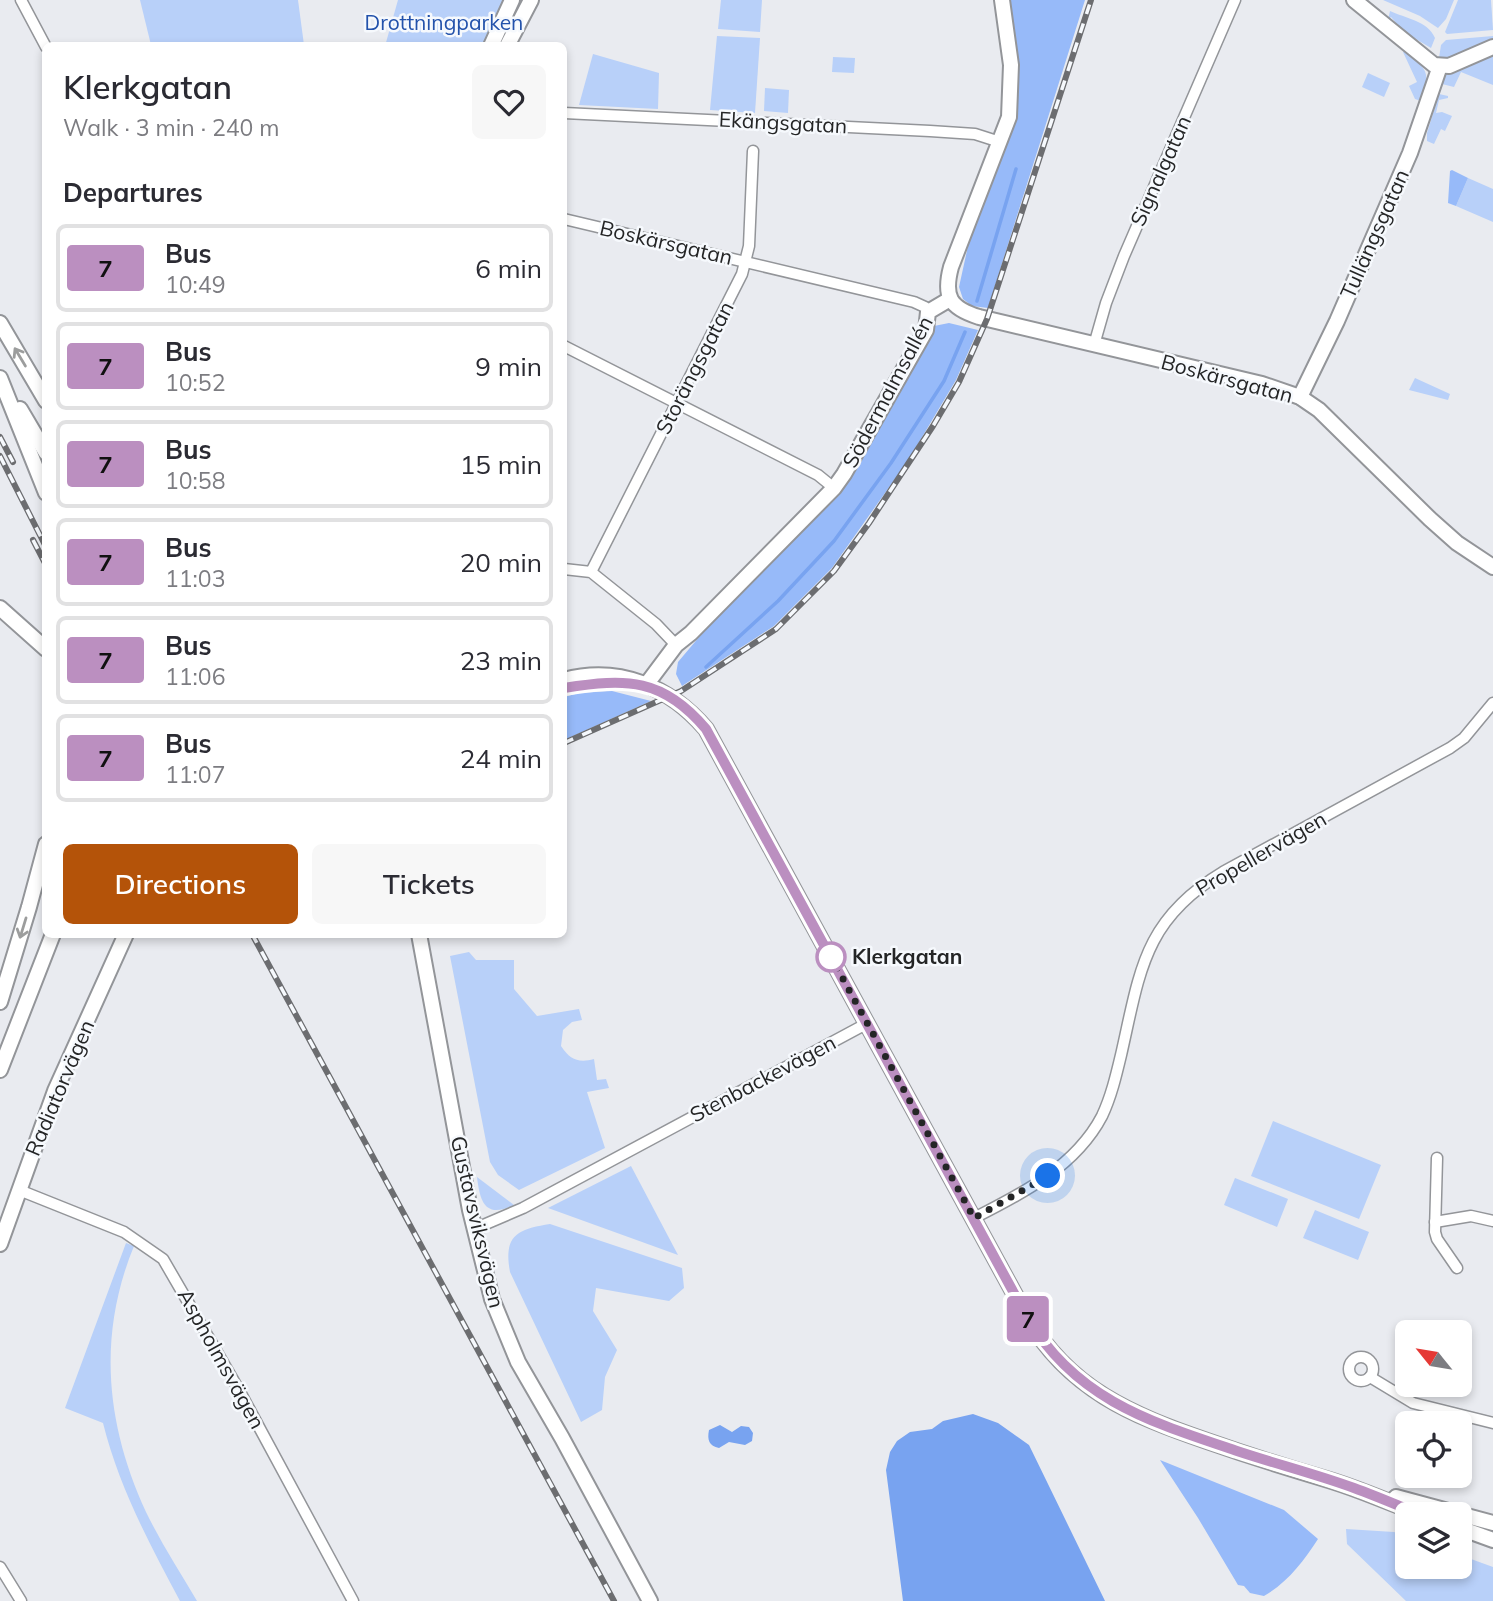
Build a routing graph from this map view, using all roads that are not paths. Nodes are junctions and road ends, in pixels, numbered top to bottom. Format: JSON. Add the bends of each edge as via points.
{"nodes":[{"id":1,"x":21,"y":0,"type":"edge"},
{"id":2,"x":512,"y":0,"type":"edge"},
{"id":3,"x":531,"y":0,"type":"edge"},
{"id":4,"x":1002,"y":0,"type":"edge"},
{"id":5,"x":1235,"y":0,"type":"edge"},
{"id":6,"x":1354,"y":0,"type":"edge"},
{"id":7,"x":43,"y":42,"type":"edge"},
{"id":8,"x":493,"y":42,"type":"edge"},
{"id":9,"x":509,"y":42,"type":"edge"},
{"id":10,"x":1493,"y":47,"type":"edge"},
{"id":11,"x":1440,"y":66,"type":"junction"},
{"id":12,"x":567,"y":113,"type":"edge"},
{"id":13,"x":1000,"y":142,"type":"junction"},
{"id":14,"x":753,"y":151,"type":"dead end"},
{"id":15,"x":567,"y":220,"type":"edge"},
{"id":16,"x":746,"y":262,"type":"junction"},
{"id":17,"x":950,"y":299,"type":"junction"},
{"id":18,"x":928,"y":312,"type":"junction"},
{"id":19,"x":0,"y":323,"type":"edge"},
{"id":20,"x":1094,"y":345,"type":"junction"},
{"id":21,"x":567,"y":348,"type":"edge"},
{"id":22,"x":0,"y":371,"type":"edge"},
{"id":23,"x":0,"y":379,"type":"edge"},
{"id":24,"x":42,"y":393,"type":"edge"},
{"id":25,"x":1300,"y":397,"type":"junction"},
{"id":26,"x":677,"y":404,"type":"junction"},
{"id":27,"x":42,"y":446,"type":"edge"},
{"id":28,"x":42,"y":483,"type":"edge"},
{"id":29,"x":834,"y":488,"type":"junction"},
{"id":30,"x":1493,"y":567,"type":"edge"},
{"id":31,"x":567,"y":569,"type":"edge"},
{"id":32,"x":591,"y":572,"type":"junction"},
{"id":33,"x":0,"y":608,"type":"edge"},
{"id":34,"x":42,"y":645,"type":"edge"},
{"id":35,"x":676,"y":645,"type":"junction"},
{"id":36,"x":567,"y":679,"type":"edge"},
{"id":37,"x":646,"y":685,"type":"junction"},
{"id":38,"x":567,"y":688,"type":"edge"},
{"id":39,"x":1493,"y":703,"type":"edge"},
{"id":40,"x":42,"y":858,"type":"edge"},
{"id":41,"x":50,"y":938,"type":"edge"},
{"id":42,"x":124,"y":938,"type":"edge"},
{"id":43,"x":420,"y":938,"type":"edge"},
{"id":44,"x":0,"y":1002,"type":"edge"},
{"id":45,"x":866,"y":1024,"type":"junction"},
{"id":46,"x":0,"y":1070,"type":"edge"},
{"id":47,"x":1437,"y":1158,"type":"dead end"},
{"id":48,"x":19,"y":1190,"type":"junction"},
{"id":49,"x":974,"y":1218,"type":"junction"},
{"id":50,"x":1435,"y":1222,"type":"junction"},
{"id":51,"x":1493,"y":1222,"type":"edge"},
{"id":52,"x":474,"y":1229,"type":"junction"},
{"id":53,"x":0,"y":1244,"type":"edge"},
{"id":54,"x":1457,"y":1268,"type":"dead end"},
{"id":55,"x":1370,"y":1377,"type":"dead end"},
{"id":56,"x":1493,"y":1423,"type":"edge"},
{"id":57,"x":1353,"y":1488,"type":"junction"},
{"id":58,"x":1395,"y":1505,"type":"edge"},
{"id":59,"x":1493,"y":1523,"type":"edge"},
{"id":60,"x":1472,"y":1532,"type":"edge"},
{"id":61,"x":1493,"y":1540,"type":"edge"},
{"id":62,"x":0,"y":1567,"type":"edge"},
{"id":63,"x":21,"y":1601,"type":"edge"},
{"id":64,"x":353,"y":1601,"type":"edge"},
{"id":65,"x":650,"y":1601,"type":"edge"}],
"edges":[{"from":1,"to":7,"type":"street"},
{"from":2,"to":8,"type":"street"},
{"from":3,"to":9,"type":"street"},
{"from":4,"to":13,"type":"street","name":"Södermalmsallén","via":[[1011,65],[1009,117]]},
{"from":5,"to":20,"type":"street","name":"Signalgatan","via":[[1119,267]]},
{"from":6,"to":11,"type":"street"},
{"from":10,"to":11,"type":"street"},
{"from":11,"to":25,"type":"street","name":"Tullängsgatan","via":[[1410,153]]},
{"from":12,"to":13,"type":"street","name":"Ekängsgatan","via":[[930,131],[975,134]]},
{"from":13,"to":17,"type":"street","name":"Södermalmsallén","via":[[951,267]]},
{"from":14,"to":16,"type":"street","name":"Storängsgatan"},
{"from":15,"to":16,"type":"street","name":"Boskärsgatan"},
{"from":16,"to":18,"type":"street","name":"Boskärsgatan","via":[[914,302]]},
{"from":16,"to":26,"type":"street","name":"Storängsgatan"},
{"from":17,"to":18,"type":"street","name":"Södermalmsallén"},
{"from":17,"to":20,"type":"street","name":"Boskärsgatan","via":[[972,315]]},
{"from":18,"to":29,"type":"street","name":"Södermalmsallén","via":[[926,330]]},
{"from":24,"to":19,"type":"street","one_way":true},
{"from":20,"to":25,"type":"street","name":"Boskärsgatan"},
{"from":21,"to":26,"type":"street"},
{"from":22,"to":27,"type":"street"},
{"from":23,"to":28,"type":"street"},
{"from":25,"to":30,"type":"street","name":"Boskärsgatan","via":[[1329,418],[1444,532]]},
{"from":26,"to":29,"type":"street","via":[[818,475]]},
{"from":26,"to":32,"type":"street","name":"Storängsgatan"},
{"from":29,"to":35,"type":"street","name":"Södermalmsallén"},
{"from":31,"to":32,"type":"street"},
{"from":32,"to":35,"type":"street"},
{"from":33,"to":34,"type":"street"},
{"from":35,"to":37,"type":"street","name":"Södermalmsallén"},
{"from":36,"to":37,"type":"street","via":[[612,675]]},
{"from":37,"to":38,"type":"street"},
{"from":37,"to":45,"type":"street","via":[[680,702],[712,737]]},
{"from":39,"to":49,"type":"street","name":"Propellervägen","via":[[1450,748],[1223,872],[1180,904],[1159,930],[1142,965],[1108,1103],[1092,1132],[1048,1176]]},
{"from":40,"to":44,"type":"street","one_way":true},
{"from":41,"to":46,"type":"street"},
{"from":42,"to":48,"type":"street","name":"Radiatorvägen","via":[[55,1091]]},
{"from":43,"to":52,"type":"street","name":"Gustavsviksvägen"},
{"from":45,"to":49,"type":"street"},
{"from":45,"to":52,"type":"street","name":"Stenbackevägen","via":[[523,1209]]},
{"from":47,"to":50,"type":"street"},
{"from":48,"to":53,"type":"street","name":"Radiatorvägen"},
{"from":48,"to":64,"type":"street","name":"Aspholmsvägen","via":[[124,1232],[163,1259]]},
{"from":49,"to":57,"type":"street","via":[[1038,1337],[1064,1366],[1104,1398],[1170,1429]]},
{"from":50,"to":51,"type":"street","via":[[1471,1216]]},
{"from":50,"to":54,"type":"street","via":[[1437,1239]]},
{"from":52,"to":65,"type":"street","name":"Gustavsviksvägen","via":[[492,1299],[518,1362]]},
{"from":55,"to":56,"type":"street","via":[[1413,1403]]},
{"from":57,"to":58,"type":"street"},
{"from":57,"to":59,"type":"street"},
{"from":60,"to":61,"type":"street"},
{"from":62,"to":63,"type":"street"}]}
